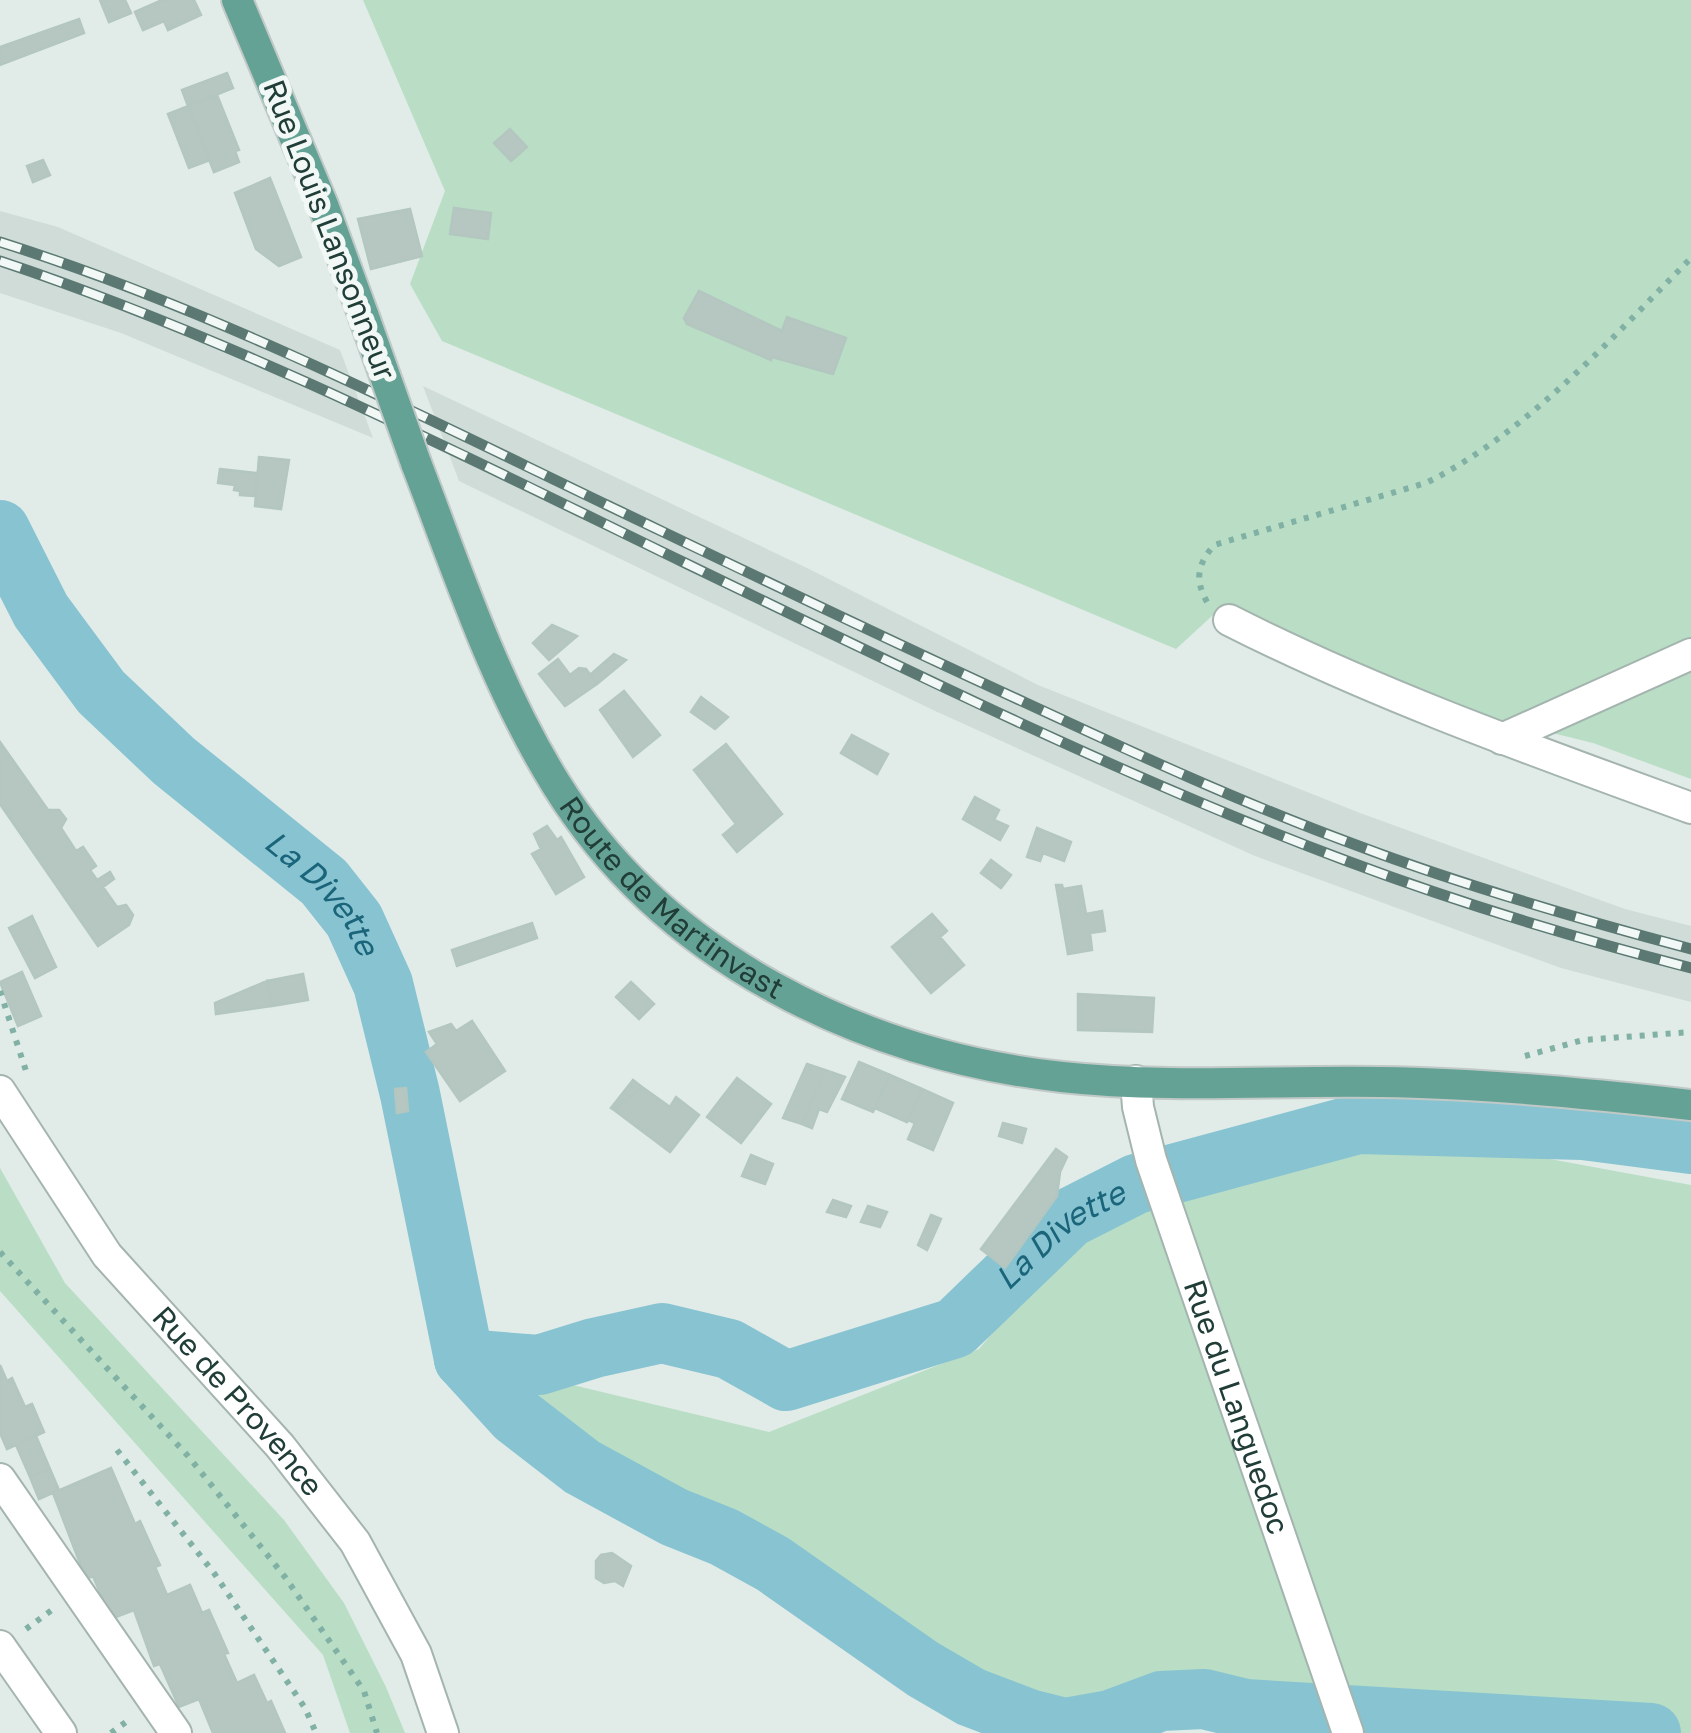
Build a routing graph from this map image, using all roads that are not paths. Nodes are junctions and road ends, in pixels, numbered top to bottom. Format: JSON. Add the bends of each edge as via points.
{"nodes":[{"id":1,"x":237,"y":0,"type":"edge"},
{"id":2,"x":416,"y":463,"type":"joint"},
{"id":3,"x":1229,"y":620,"type":"road end"},
{"id":4,"x":1691,"y":654,"type":"edge"},
{"id":5,"x":1502,"y":738,"type":"junction"},
{"id":6,"x":1691,"y":808,"type":"edge"},
{"id":7,"x":1136,"y":1081,"type":"junction"},
{"id":8,"x":4,"y":1098,"type":"edge"},
{"id":9,"x":1691,"y":1105,"type":"edge"},
{"id":10,"x":0,"y":1479,"type":"edge"},
{"id":11,"x":0,"y":1646,"type":"edge"},
{"id":12,"x":61,"y":1733,"type":"edge"},
{"id":13,"x":176,"y":1733,"type":"edge"},
{"id":14,"x":443,"y":1733,"type":"edge"},
{"id":15,"x":1348,"y":1733,"type":"edge"}],
"edges":[{"from":1,"to":2,"type":"main road","name":"Rue Louis Lansonneur","bridge":true,"via":[[316,188]]},
{"from":2,"to":7,"type":"main road","name":"Route de Martinvast","via":[[483,640],[557,786],[593,836],[682,927],[782,993],[867,1031],[954,1058],[1039,1074]]},
{"from":3,"to":5,"type":"street"},
{"from":4,"to":5,"type":"street"},
{"from":5,"to":6,"type":"street"},
{"from":7,"to":9,"type":"main road","name":"Route de Martinvast","via":[[1421,1083]]},
{"from":7,"to":15,"type":"street","name":"Rue du Languedoc","via":[[1152,1160]]},
{"from":8,"to":14,"type":"street","name":"Rue de Provence","via":[[106,1255],[280,1446],[355,1542],[416,1654]]},
{"from":10,"to":13,"type":"street"},
{"from":11,"to":12,"type":"street"}]}
